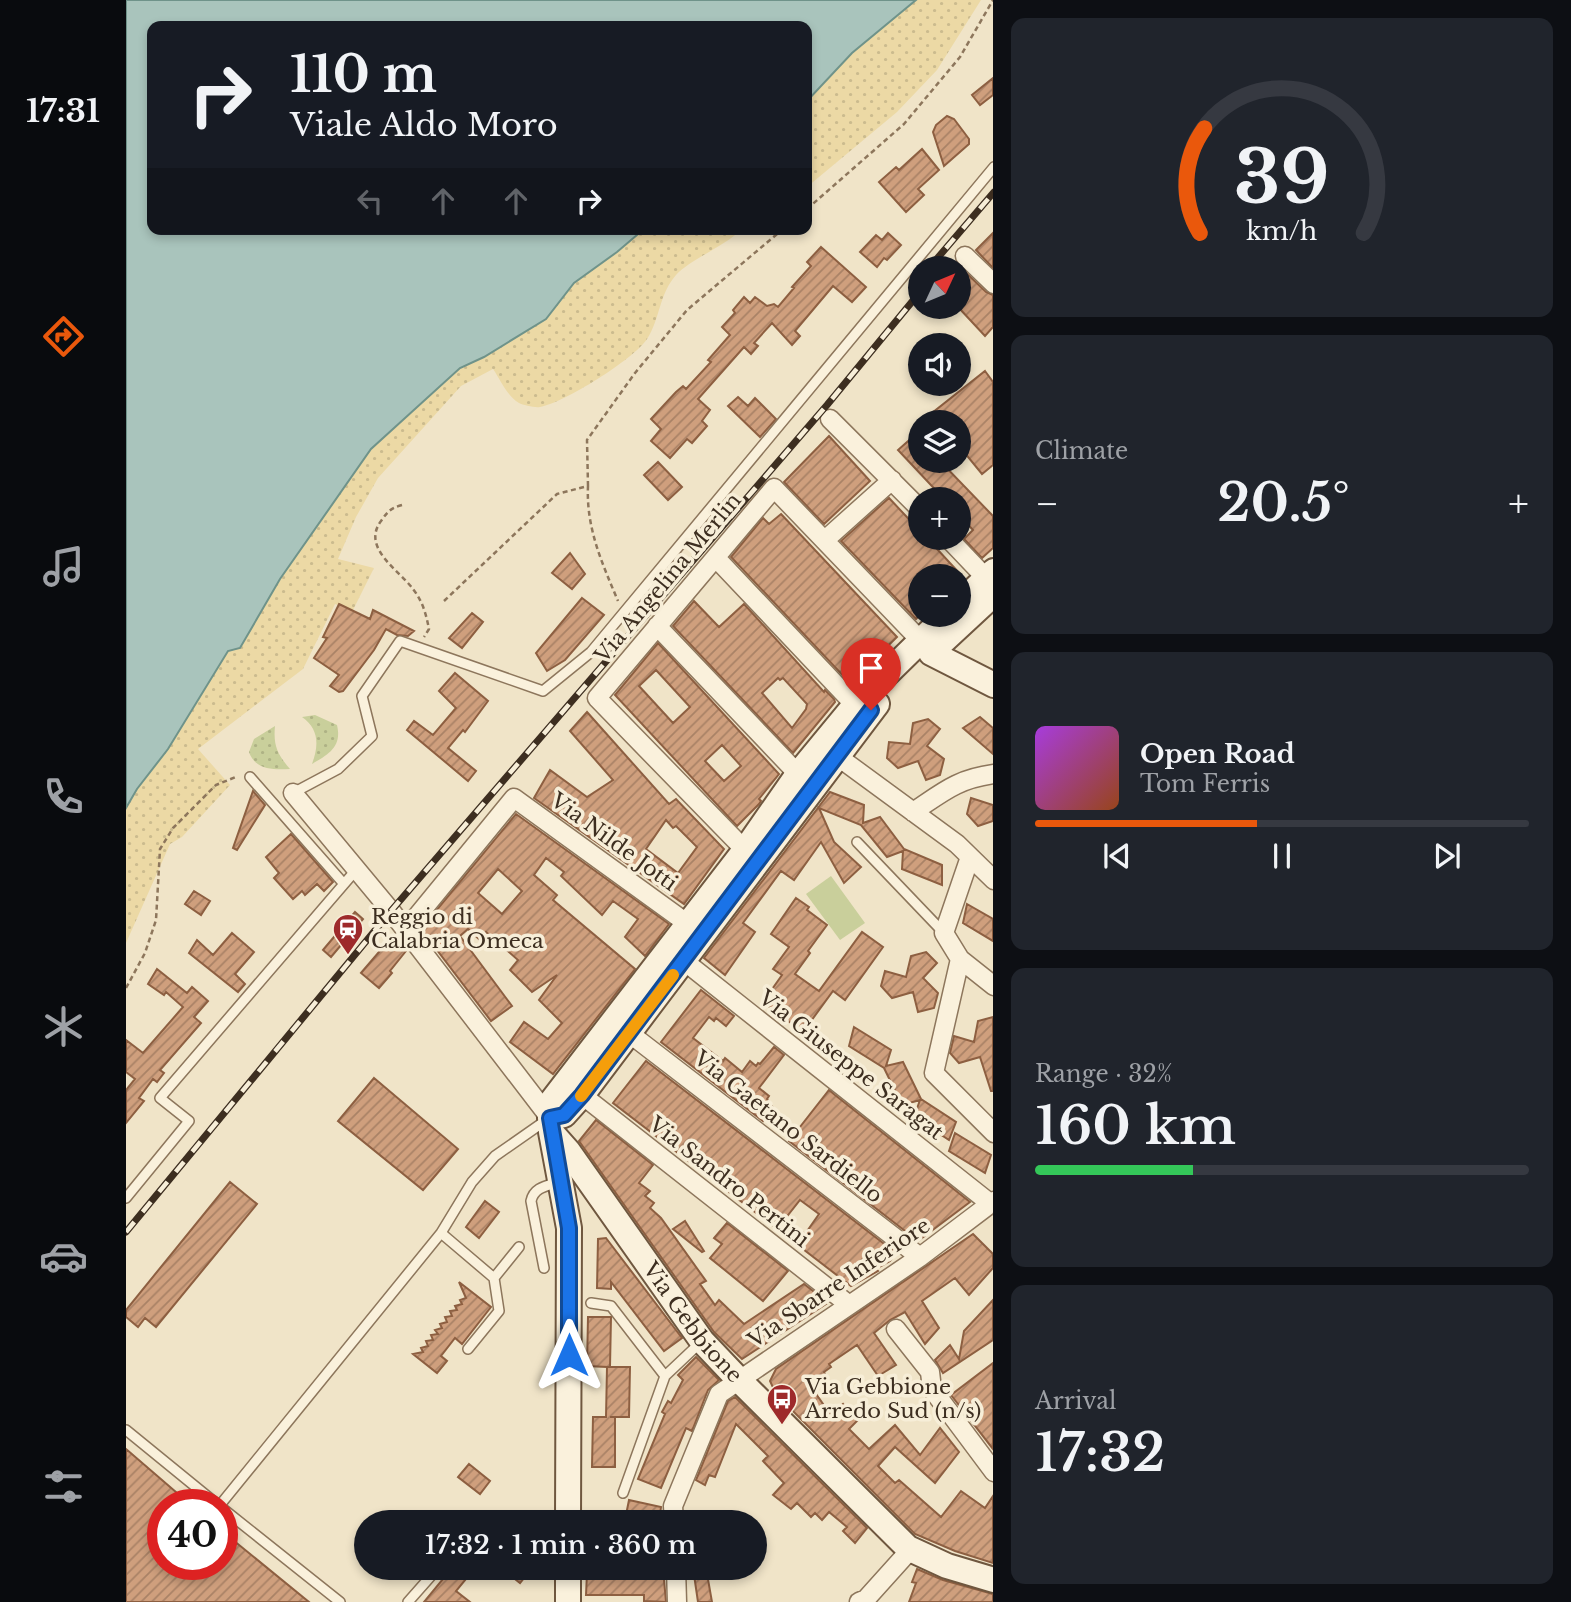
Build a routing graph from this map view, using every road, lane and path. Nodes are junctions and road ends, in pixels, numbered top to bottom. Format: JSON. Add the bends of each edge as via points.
{"nodes":[{"id":1,"x":993,"y":0,"type":"edge"},
{"id":2,"x":993,"y":167,"type":"edge"},
{"id":3,"x":812,"y":205,"type":"edge"},
{"id":4,"x":776,"y":235,"type":"edge"},
{"id":5,"x":971,"y":262,"type":"edge"},
{"id":6,"x":993,"y":284,"type":"edge"},
{"id":7,"x":830,"y":419,"type":"dead end"},
{"id":8,"x":892,"y":480,"type":"junction"},
{"id":9,"x":588,"y":486,"type":"junction"},
{"id":10,"x":908,"y":497,"type":"edge"},
{"id":11,"x":402,"y":505,"type":"dead end"},
{"id":12,"x":825,"y":540,"type":"junction"},
{"id":13,"x":960,"y":550,"type":"edge"},
{"id":14,"x":716,"y":558,"type":"junction"},
{"id":15,"x":991,"y":581,"type":"edge"},
{"id":16,"x":971,"y":595,"type":"edge"},
{"id":17,"x":444,"y":601,"type":"dead end"},
{"id":18,"x":623,"y":614,"type":"junction"},
{"id":19,"x":657,"y":626,"type":"junction"},
{"id":20,"x":939,"y":627,"type":"edge"},
{"id":21,"x":417,"y":647,"type":"junction"},
{"id":22,"x":926,"y":647,"type":"junction"},
{"id":23,"x":993,"y":685,"type":"edge"},
{"id":24,"x":855,"y":705,"type":"junction"},
{"id":25,"x":837,"y":756,"type":"junction"},
{"id":26,"x":798,"y":774,"type":"junction"},
{"id":27,"x":993,"y":774,"type":"edge"},
{"id":28,"x":250,"y":777,"type":"joint"},
{"id":29,"x":293,"y":793,"type":"joint"},
{"id":30,"x":913,"y":812,"type":"junction"},
{"id":31,"x":857,"y":842,"type":"dead end"},
{"id":32,"x":745,"y":850,"type":"junction"},
{"id":33,"x":970,"y":857,"type":"junction"},
{"id":34,"x":356,"y":870,"type":"junction"},
{"id":35,"x":993,"y":880,"type":"edge"},
{"id":36,"x":344,"y":884,"type":"junction"},
{"id":37,"x":688,"y":924,"type":"junction"},
{"id":38,"x":405,"y":930,"type":"junction"},
{"id":39,"x":944,"y":933,"type":"junction"},
{"id":40,"x":960,"y":959,"type":"junction"},
{"id":41,"x":684,"y":961,"type":"junction"},
{"id":42,"x":993,"y":986,"type":"edge"},
{"id":43,"x":126,"y":988,"type":"edge"},
{"id":44,"x":629,"y":1033,"type":"junction"},
{"id":45,"x":582,"y":1095,"type":"junction"},
{"id":46,"x":990,"y":1122,"type":"edge"},
{"id":47,"x":551,"y":1125,"type":"junction"},
{"id":48,"x":561,"y":1182,"type":"junction"},
{"id":49,"x":126,"y":1198,"type":"edge"},
{"id":50,"x":992,"y":1203,"type":"edge"},
{"id":51,"x":441,"y":1233,"type":"junction"},
{"id":52,"x":519,"y":1247,"type":"dead end"},
{"id":53,"x":920,"y":1257,"type":"junction"},
{"id":54,"x":544,"y":1268,"type":"dead end"},
{"id":55,"x":494,"y":1278,"type":"junction"},
{"id":56,"x":591,"y":1303,"type":"dead end"},
{"id":57,"x":848,"y":1304,"type":"junction"},
{"id":58,"x":896,"y":1329,"type":"dead end"},
{"id":59,"x":702,"y":1341,"type":"junction"},
{"id":60,"x":468,"y":1349,"type":"dead end"},
{"id":61,"x":665,"y":1376,"type":"junction"},
{"id":62,"x":738,"y":1379,"type":"junction"},
{"id":63,"x":126,"y":1430,"type":"edge"},
{"id":64,"x":993,"y":1472,"type":"edge"},
{"id":65,"x":199,"y":1489,"type":"edge"},
{"id":66,"x":234,"y":1489,"type":"edge"},
{"id":67,"x":623,"y":1493,"type":"dead end"},
{"id":68,"x":568,"y":1510,"type":"edge"},
{"id":69,"x":673,"y":1510,"type":"edge"},
{"id":70,"x":238,"y":1520,"type":"edge"},
{"id":71,"x":912,"y":1549,"type":"junction"},
{"id":72,"x":427,"y":1580,"type":"edge"},
{"id":73,"x":568,"y":1580,"type":"edge"},
{"id":74,"x":676,"y":1580,"type":"edge"},
{"id":75,"x":993,"y":1580,"type":"edge"},
{"id":76,"x":340,"y":1602,"type":"edge"},
{"id":77,"x":408,"y":1602,"type":"edge"},
{"id":78,"x":568,"y":1602,"type":"edge"},
{"id":79,"x":677,"y":1602,"type":"edge"},
{"id":80,"x":859,"y":1602,"type":"edge"}],
"edges":[{"from":1,"to":3,"type":"path","via":[[960,57],[904,124]]},
{"from":2,"to":18,"type":"lane"},
{"from":4,"to":9,"type":"path","via":[[687,310],[635,373],[587,440]]},
{"from":5,"to":6,"type":"street"},
{"from":7,"to":8,"type":"street"},
{"from":8,"to":10,"type":"street"},
{"from":8,"to":12,"type":"street"},
{"from":9,"to":17,"type":"path","via":[[557,494]]},
{"from":9,"to":18,"type":"path","via":[[587,510],[601,563]]},
{"from":11,"to":21,"type":"path","via":[[390,508],[377,526],[376,540],[380,554],[425,607],[429,629]]},
{"from":12,"to":14,"type":"street","name":"Via Angelina Merlin","via":[[774,488]]},
{"from":12,"to":22,"type":"street"},
{"from":13,"to":15,"type":"street"},
{"from":14,"to":19,"type":"street","name":"Via Angelina Merlin"},
{"from":14,"to":24,"type":"street"},
{"from":15,"to":16,"type":"street"},
{"from":15,"to":22,"type":"street"},
{"from":18,"to":21,"type":"lane","via":[[591,652],[543,691]]},
{"from":19,"to":26,"type":"street"},
{"from":19,"to":32,"type":"street","name":"Via Angelina Merlin","via":[[597,698]]},
{"from":20,"to":22,"type":"street"},
{"from":21,"to":29,"type":"lane","via":[[400,641],[362,696],[372,736],[338,769]]},
{"from":22,"to":23,"type":"street"},
{"from":22,"to":24,"type":"street"},
{"from":22,"to":25,"type":"street"},
{"from":24,"to":26,"type":"street"},
{"from":25,"to":30,"type":"street"},
{"from":25,"to":41,"type":"street"},
{"from":26,"to":32,"type":"street"},
{"from":27,"to":30,"type":"street","via":[[948,788]]},
{"from":28,"to":36,"type":"lane"},
{"from":28,"to":43,"type":"path","via":[[235,776],[216,785],[173,828],[160,849],[156,920]]},
{"from":29,"to":34,"type":"street","name":"Via Gebbione"},
{"from":30,"to":33,"type":"street"},
{"from":31,"to":39,"type":"lane"},
{"from":32,"to":37,"type":"street"},
{"from":33,"to":35,"type":"street"},
{"from":33,"to":39,"type":"street"},
{"from":34,"to":36,"type":"lane"},
{"from":34,"to":38,"type":"street","name":"Via Gebbione"},
{"from":36,"to":49,"type":"lane","via":[[160,1098],[189,1121]]},
{"from":37,"to":38,"type":"street","name":"Via Nilde Jotti","via":[[514,798]]},
{"from":37,"to":47,"type":"street","via":[[551,1102]]},
{"from":38,"to":47,"type":"street","name":"Via Gebbione"},
{"from":39,"to":40,"type":"street"},
{"from":40,"to":42,"type":"street"},
{"from":40,"to":46,"type":"street","via":[[934,1073]]},
{"from":41,"to":44,"type":"street"},
{"from":41,"to":50,"type":"street","name":"Via Giuseppe Saragat"},
{"from":44,"to":45,"type":"street"},
{"from":44,"to":53,"type":"street","name":"Via Gaetano Sardiello"},
{"from":45,"to":47,"type":"street"},
{"from":45,"to":57,"type":"street","name":"Via Sandro Pertini"},
{"from":47,"to":48,"type":"street"},
{"from":47,"to":51,"type":"lane","via":[[495,1156],[472,1182]]},
{"from":47,"to":59,"type":"street","name":"Via Gebbione"},
{"from":48,"to":54,"type":"lane","via":[[537,1190],[531,1201]]},
{"from":48,"to":68,"type":"street","via":[[569,1228]]},
{"from":50,"to":53,"type":"street","name":"Via Sbarre Inferiore"},
{"from":51,"to":55,"type":"lane"},
{"from":51,"to":66,"type":"lane"},
{"from":52,"to":55,"type":"lane"},
{"from":53,"to":57,"type":"street","name":"Via Sbarre Inferiore"},
{"from":55,"to":60,"type":"lane","via":[[499,1311]]},
{"from":56,"to":61,"type":"lane","via":[[611,1306]]},
{"from":57,"to":62,"type":"street","name":"Via Sbarre Inferiore"},
{"from":58,"to":64,"type":"street","via":[[930,1372],[932,1389]]},
{"from":59,"to":61,"type":"lane"},
{"from":59,"to":62,"type":"street","name":"Via Gebbione"},
{"from":61,"to":67,"type":"lane"},
{"from":62,"to":69,"type":"street","name":"Via Sbarre Inferiore","via":[[719,1394]]},
{"from":62,"to":71,"type":"street","name":"Via Gebbione"},
{"from":63,"to":65,"type":"lane"},
{"from":70,"to":76,"type":"lane"},
{"from":71,"to":75,"type":"street","name":"Via Gebbione"},
{"from":71,"to":80,"type":"street"},
{"from":72,"to":77,"type":"lane"},
{"from":73,"to":78,"type":"street"},
{"from":74,"to":79,"type":"street"}]}
